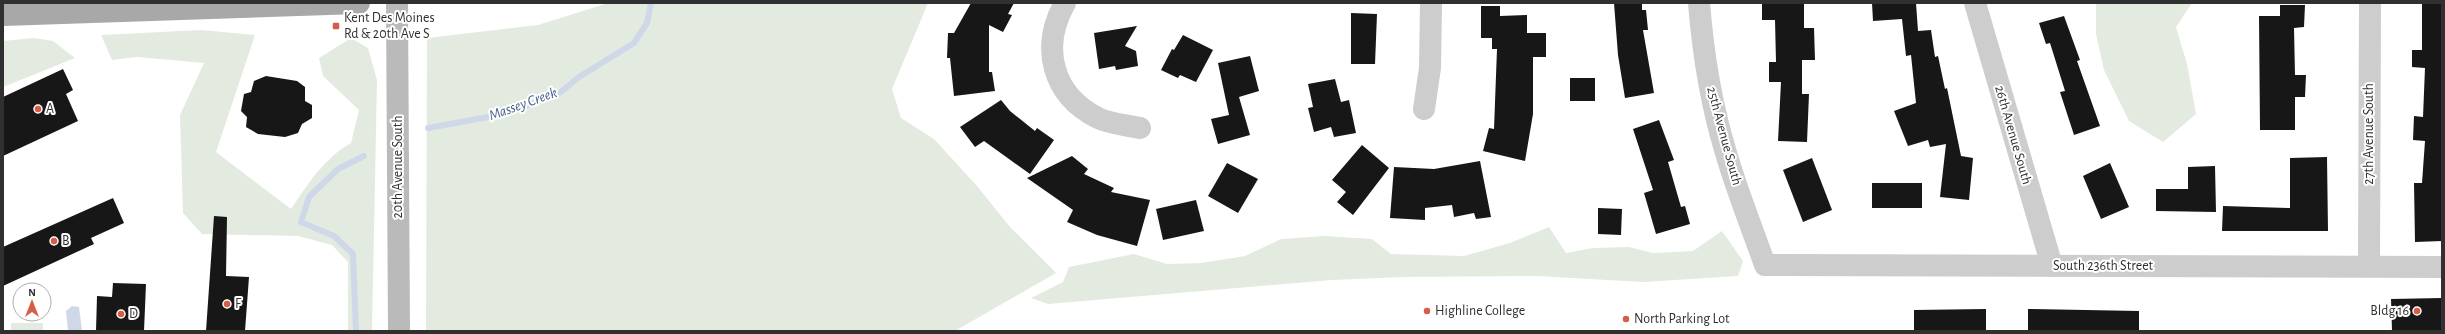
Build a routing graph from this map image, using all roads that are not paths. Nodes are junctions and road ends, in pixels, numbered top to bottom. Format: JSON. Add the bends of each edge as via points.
{"nodes":[{"id":1,"x":359,"y":3,"type":"edge"},
{"id":2,"x":397,"y":3,"type":"edge"},
{"id":3,"x":1065,"y":3,"type":"edge"},
{"id":4,"x":1431,"y":3,"type":"edge"},
{"id":5,"x":1699,"y":3,"type":"edge"},
{"id":6,"x":1975,"y":3,"type":"edge"},
{"id":7,"x":2370,"y":3,"type":"edge"},
{"id":8,"x":3,"y":15,"type":"edge"},
{"id":9,"x":1424,"y":109,"type":"dead end"},
{"id":10,"x":1140,"y":128,"type":"dead end"},
{"id":11,"x":1765,"y":265,"type":"joint"},
{"id":12,"x":2052,"y":266,"type":"junction"},
{"id":13,"x":2369,"y":266,"type":"junction"},
{"id":14,"x":2442,"y":267,"type":"edge"},
{"id":15,"x":399,"y":331,"type":"edge"}],
"edges":[{"from":1,"to":8,"type":"main road"},
{"from":2,"to":15,"type":"street","name":"20th Avenue South"},
{"from":3,"to":10,"type":"street","via":[[1052,44],[1054,69],[1062,88],[1075,104],[1099,118]]},
{"from":4,"to":9,"type":"street","via":[[1430,68]]},
{"from":5,"to":11,"type":"street","name":"25th Avenue South","via":[[1701,33],[1711,92],[1726,152]]},
{"from":6,"to":12,"type":"street","name":"26th Avenue South"},
{"from":7,"to":13,"type":"street","name":"27th Avenue South"},
{"from":11,"to":12,"type":"street","name":"South 236th Street"},
{"from":12,"to":13,"type":"street","name":"South 236th Street"},
{"from":13,"to":14,"type":"street","name":"South 236th Street"}]}
